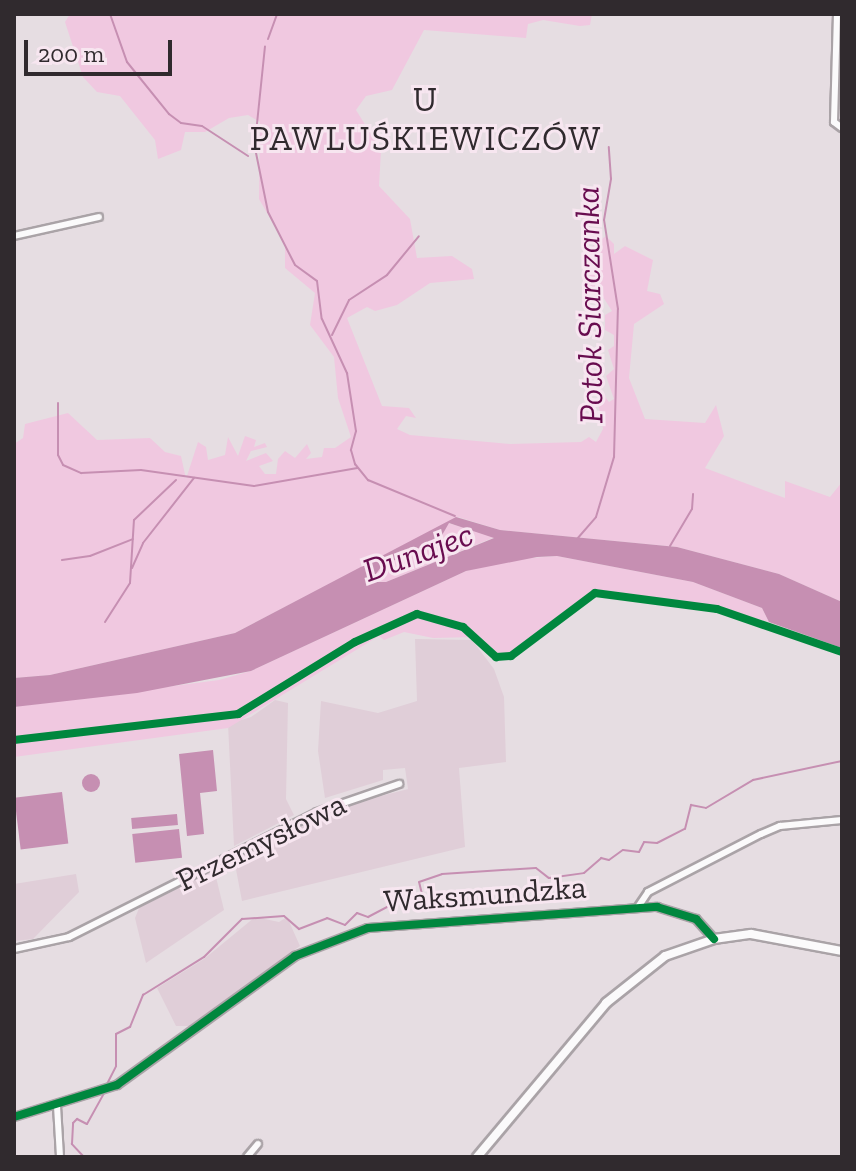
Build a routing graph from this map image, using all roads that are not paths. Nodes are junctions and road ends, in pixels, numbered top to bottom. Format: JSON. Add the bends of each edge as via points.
{"nodes":[{"id":1,"x":837,"y":14,"type":"edge"},
{"id":2,"x":842,"y":128,"type":"edge"},
{"id":3,"x":99,"y":217,"type":"dead end"},
{"id":4,"x":14,"y":236,"type":"edge"},
{"id":5,"x":399,"y":784,"type":"dead end"},
{"id":6,"x":842,"y":820,"type":"edge"},
{"id":7,"x":638,"y":907,"type":"junction"},
{"id":8,"x":714,"y":939,"type":"junction"},
{"id":9,"x":14,"y":949,"type":"edge"},
{"id":10,"x":842,"y":951,"type":"edge"},
{"id":11,"x":57,"y":1106,"type":"junction"},
{"id":12,"x":14,"y":1117,"type":"edge"},
{"id":13,"x":258,"y":1144,"type":"dead end"},
{"id":14,"x":60,"y":1157,"type":"edge"},
{"id":15,"x":247,"y":1157,"type":"edge"},
{"id":16,"x":477,"y":1157,"type":"edge"}],
"edges":[{"from":1,"to":2,"type":"street","via":[[834,122]]},
{"from":3,"to":4,"type":"street"},
{"from":5,"to":9,"type":"street","name":"Przemysłowa","via":[[317,812],[128,909],[42,945]]},
{"from":6,"to":7,"type":"street","via":[[780,826],[761,834],[648,892]]},
{"from":7,"to":8,"type":"street","name":"Waksmundzka","via":[[696,919]]},
{"from":7,"to":11,"type":"street","name":"Waksmundzka","via":[[396,923],[347,934],[282,964],[111,1088]]},
{"from":8,"to":10,"type":"street","via":[[775,935]]},
{"from":8,"to":16,"type":"street","via":[[665,956],[619,990]]},
{"from":11,"to":12,"type":"street","name":"Waksmundzka"},
{"from":11,"to":14,"type":"street"},
{"from":13,"to":15,"type":"street"}]}
